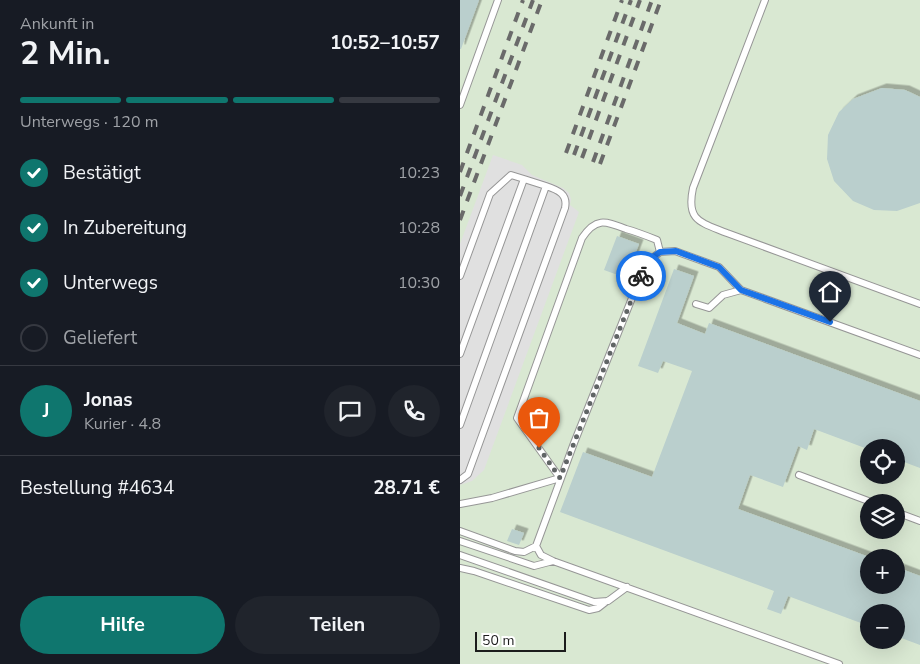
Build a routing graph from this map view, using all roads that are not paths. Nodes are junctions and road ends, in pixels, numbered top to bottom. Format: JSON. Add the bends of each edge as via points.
{"nodes":[{"id":1,"x":498,"y":0,"type":"edge"},
{"id":2,"x":765,"y":0,"type":"edge"},
{"id":3,"x":460,"y":105,"type":"edge"},
{"id":4,"x":524,"y":179,"type":"junction"},
{"id":5,"x":546,"y":186,"type":"junction"},
{"id":6,"x":660,"y":252,"type":"junction"},
{"id":7,"x":460,"y":276,"type":"edge"},
{"id":8,"x":741,"y":290,"type":"junction"},
{"id":9,"x":696,"y":304,"type":"dead end"},
{"id":10,"x":920,"y":304,"type":"edge"},
{"id":11,"x":460,"y":354,"type":"edge"},
{"id":12,"x":920,"y":355,"type":"edge"},
{"id":13,"x":460,"y":425,"type":"edge"},
{"id":14,"x":799,"y":475,"type":"dead end"},
{"id":15,"x":560,"y":478,"type":"junction"},
{"id":16,"x":460,"y":480,"type":"edge"},
{"id":17,"x":860,"y":498,"type":"edge"},
{"id":18,"x":460,"y":504,"type":"edge"},
{"id":19,"x":905,"y":515,"type":"edge"},
{"id":20,"x":920,"y":521,"type":"edge"},
{"id":21,"x":460,"y":531,"type":"edge"},
{"id":22,"x":460,"y":541,"type":"edge"},
{"id":23,"x":536,"y":546,"type":"junction"},
{"id":24,"x":460,"y":555,"type":"edge"},
{"id":25,"x":553,"y":561,"type":"junction"},
{"id":26,"x":460,"y":568,"type":"edge"},
{"id":27,"x":627,"y":587,"type":"junction"},
{"id":28,"x":608,"y":600,"type":"junction"},
{"id":29,"x":838,"y":664,"type":"edge"}],
"edges":[{"from":1,"to":3,"type":"lane"},
{"from":2,"to":10,"type":"lane","via":[[692,188],[693,214],[704,224]]},
{"from":4,"to":5,"type":"lane"},
{"from":4,"to":7,"type":"lane","via":[[511,175],[490,194]]},
{"from":4,"to":11,"type":"lane"},
{"from":5,"to":13,"type":"lane"},
{"from":5,"to":16,"type":"lane","via":[[564,195],[565,208],[468,474]]},
{"from":6,"to":8,"type":"lane","via":[[676,251],[719,267]]},
{"from":6,"to":15,"type":"lane","via":[[646,262]]},
{"from":6,"to":15,"type":"lane","via":[[657,240],[606,221],[588,228],[582,238],[517,418]]},
{"from":8,"to":9,"type":"lane","via":[[723,295],[709,308]]},
{"from":8,"to":12,"type":"lane"},
{"from":14,"to":17,"type":"lane"},
{"from":15,"to":18,"type":"lane"},
{"from":15,"to":23,"type":"lane"},
{"from":19,"to":20,"type":"lane"},
{"from":21,"to":23,"type":"lane","via":[[515,551],[524,552]]},
{"from":22,"to":25,"type":"lane","via":[[534,566]]},
{"from":23,"to":25,"type":"lane","via":[[541,555]]},
{"from":24,"to":28,"type":"lane","via":[[594,602]]},
{"from":25,"to":27,"type":"lane"},
{"from":26,"to":28,"type":"lane","via":[[589,610]]},
{"from":27,"to":28,"type":"lane"},
{"from":27,"to":29,"type":"lane"}]}
